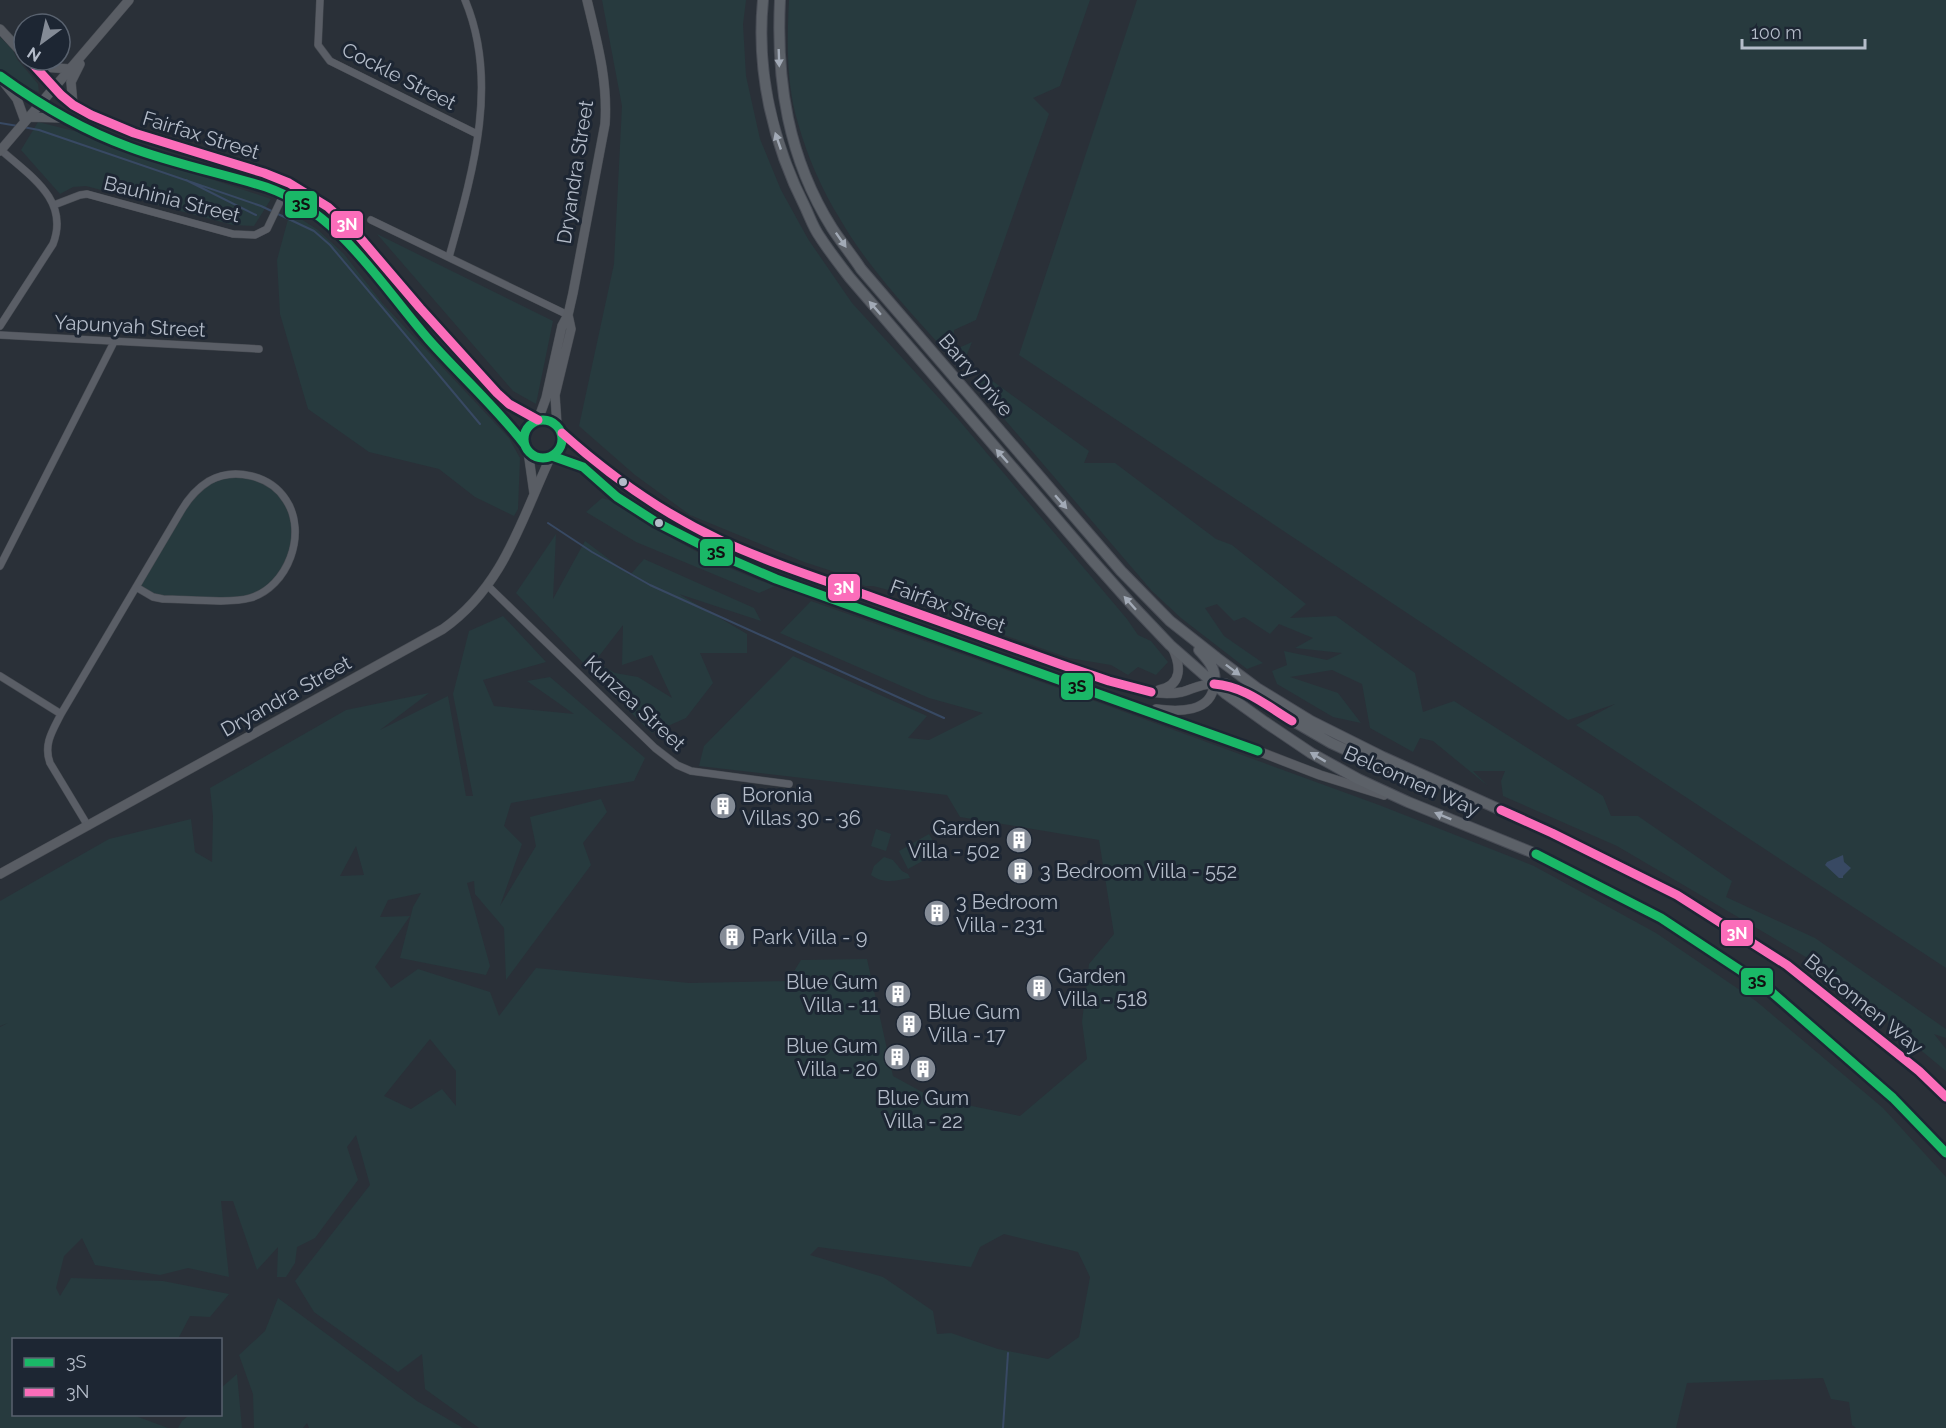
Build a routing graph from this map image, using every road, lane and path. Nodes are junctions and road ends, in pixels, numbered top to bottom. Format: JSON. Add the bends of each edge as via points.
{"nodes":[{"id":1,"x":129,"y":0,"type":"edge"},
{"id":2,"x":320,"y":0,"type":"edge"},
{"id":3,"x":465,"y":0,"type":"edge"},
{"id":4,"x":587,"y":0,"type":"edge"},
{"id":5,"x":764,"y":0,"type":"edge"},
{"id":6,"x":780,"y":0,"type":"edge"},
{"id":7,"x":0,"y":30,"type":"edge"},
{"id":8,"x":95,"y":39,"type":"junction"},
{"id":9,"x":12,"y":42,"type":"edge"},
{"id":10,"x":72,"y":67,"type":"edge"},
{"id":11,"x":39,"y":72,"type":"edge"},
{"id":12,"x":67,"y":72,"type":"edge"},
{"id":13,"x":0,"y":77,"type":"edge"},
{"id":14,"x":53,"y":88,"type":"junction"},
{"id":15,"x":40,"y":103,"type":"junction"},
{"id":16,"x":73,"y":105,"type":"junction"},
{"id":17,"x":26,"y":119,"type":"junction"},
{"id":18,"x":67,"y":119,"type":"junction"},
{"id":19,"x":477,"y":134,"type":"junction"},
{"id":20,"x":1,"y":151,"type":"edge"},
{"id":21,"x":289,"y":183,"type":"junction"},
{"id":22,"x":284,"y":194,"type":"junction"},
{"id":23,"x":54,"y":205,"type":"junction"},
{"id":24,"x":371,"y":220,"type":"dead end"},
{"id":25,"x":449,"y":257,"type":"junction"},
{"id":26,"x":568,"y":315,"type":"junction"},
{"id":27,"x":0,"y":326,"type":"edge"},
{"id":28,"x":0,"y":335,"type":"edge"},
{"id":29,"x":114,"y":342,"type":"junction"},
{"id":30,"x":259,"y":349,"type":"dead end"},
{"id":31,"x":538,"y":420,"type":"junction"},
{"id":32,"x":559,"y":429,"type":"junction"},
{"id":33,"x":526,"y":448,"type":"junction"},
{"id":34,"x":552,"y":456,"type":"junction"},
{"id":35,"x":534,"y":493,"type":"junction"},
{"id":36,"x":0,"y":566,"type":"edge"},
{"id":37,"x":489,"y":586,"type":"junction"},
{"id":38,"x":136,"y":587,"type":"junction"},
{"id":39,"x":1170,"y":621,"type":"junction"},
{"id":40,"x":1170,"y":645,"type":"junction"},
{"id":41,"x":0,"y":676,"type":"edge"},
{"id":42,"x":1214,"y":684,"type":"junction"},
{"id":43,"x":1150,"y":692,"type":"junction"},
{"id":44,"x":1275,"y":700,"type":"joint"},
{"id":45,"x":1130,"y":704,"type":"junction"},
{"id":46,"x":61,"y":714,"type":"junction"},
{"id":47,"x":789,"y":784,"type":"dead end"},
{"id":48,"x":1408,"y":802,"type":"junction"},
{"id":49,"x":1501,"y":810,"type":"junction"},
{"id":50,"x":88,"y":826,"type":"junction"},
{"id":51,"x":0,"y":874,"type":"edge"},
{"id":52,"x":1946,"y":1097,"type":"edge"},
{"id":53,"x":1946,"y":1153,"type":"edge"}],
"edges":[{"from":1,"to":8,"type":"main road"},
{"from":2,"to":19,"type":"street","name":"Cockle Street","via":[[318,45],[330,61]]},
{"from":3,"to":19,"type":"street","via":[[481,64],[483,97]]},
{"from":4,"to":26,"type":"main road","name":"Dryandra Street","via":[[601,57],[606,108]]},
{"from":40,"to":5,"type":"main road","name":"Barry Drive","one_way":true,"via":[[850,279],[819,236],[773,127],[763,66]]},
{"from":6,"to":39,"type":"main road","name":"Barry Drive","one_way":true,"via":[[779,70],[788,124],[808,181],[832,227],[861,269],[1133,585]]},
{"from":7,"to":9,"type":"main road","name":"Fairfax Street"},
{"from":8,"to":10,"type":"main road"},
{"from":8,"to":16,"type":"main road","via":[[72,76]]},
{"from":11,"to":14,"type":"main road","name":"Fairfax Street"},
{"from":12,"to":14,"type":"main road"},
{"from":13,"to":15,"type":"main road","name":"Fairfax Street"},
{"from":13,"to":17,"type":"main road"},
{"from":14,"to":15,"type":"main road"},
{"from":14,"to":16,"type":"main road","name":"Fairfax Street"},
{"from":15,"to":17,"type":"main road"},
{"from":15,"to":18,"type":"main road","name":"Fairfax Street"},
{"from":16,"to":21,"type":"main road","name":"Fairfax Street","via":[[134,133]]},
{"from":17,"to":18,"type":"main road"},
{"from":17,"to":20,"type":"main road"},
{"from":18,"to":22,"type":"main road","name":"Fairfax Street","via":[[130,148]]},
{"from":19,"to":25,"type":"street","via":[[467,193]]},
{"from":20,"to":23,"type":"street","via":[[38,182]]},
{"from":21,"to":22,"type":"street","name":"Bauhinia Street"},
{"from":21,"to":31,"type":"main road","name":"Fairfax Street","via":[[328,207],[356,233],[497,393]]},
{"from":22,"to":23,"type":"street","name":"Bauhinia Street","via":[[267,230],[255,235],[233,234],[87,194]]},
{"from":22,"to":33,"type":"main road","name":"Fairfax Street","via":[[319,216],[350,243],[406,315],[509,423]]},
{"from":23,"to":27,"type":"street","via":[[58,232],[53,244]]},
{"from":24,"to":25,"type":"street"},
{"from":25,"to":26,"type":"street"},
{"from":26,"to":31,"type":"main road","name":"Dryandra Street"},
{"from":26,"to":32,"type":"main road","name":"Dryandra Street","via":[[571,329],[555,396]]},
{"from":28,"to":29,"type":"street","name":"Yapunyah Street"},
{"from":29,"to":30,"type":"street","name":"Yapunyah Street"},
{"from":29,"to":36,"type":"street"},
{"from":31,"to":32,"type":"main road","via":[[548,420]]},
{"from":31,"to":33,"type":"main road","via":[[526,430]]},
{"from":32,"to":34,"type":"main road","via":[[562,444]]},
{"from":32,"to":43,"type":"main road","name":"Fairfax Street","via":[[579,450],[641,494],[729,543],[1057,663]]},
{"from":33,"to":34,"type":"main road","via":[[534,456]]},
{"from":33,"to":35,"type":"main road"},
{"from":34,"to":35,"type":"main road","name":"Dryandra Street"},
{"from":34,"to":45,"type":"main road","name":"Fairfax Street","via":[[583,467],[631,507],[724,557]]},
{"from":35,"to":37,"type":"main road","name":"Dryandra Street","via":[[508,554]]},
{"from":37,"to":47,"type":"street","name":"Kunzea Street","via":[[677,765],[691,771]]},
{"from":37,"to":50,"type":"main road","name":"Dryandra Street","via":[[442,629]]},
{"from":38,"to":38,"type":"street","via":[[163,599],[239,600],[260,594],[278,581],[292,550],[294,527],[286,500],[265,481],[252,476],[228,474],[208,482],[186,503]]},
{"from":38,"to":46,"type":"street"},
{"from":39,"to":42,"type":"main road","via":[[1210,663]]},
{"from":39,"to":44,"type":"main road","name":"Barry Drive","one_way":true},
{"from":40,"to":42,"type":"main road","name":"Barry Drive"},
{"from":40,"to":43,"type":"main road","via":[[1177,660],[1177,677],[1168,687]]},
{"from":41,"to":46,"type":"street"},
{"from":42,"to":43,"type":"main road","name":"Fairfax Street","via":[[1177,693]]},
{"from":42,"to":45,"type":"main road","via":[[1207,700],[1188,710]]},
{"from":48,"to":42,"type":"main road","name":"Belconnen Way","one_way":true,"via":[[1311,753]]},
{"from":42,"to":49,"type":"main road","via":[[1240,690],[1313,734],[1362,757]]},
{"from":44,"to":49,"type":"main road","name":"Belconnen Way","via":[[1348,741]]},
{"from":45,"to":48,"type":"main road","name":"Fairfax Street","via":[[1320,775]]},
{"from":46,"to":50,"type":"street","via":[[46,753]]},
{"from":53,"to":48,"type":"main road","name":"Belconnen Way","one_way":true,"via":[[1893,1098],[1767,988],[1661,918],[1536,854]]},
{"from":49,"to":52,"type":"main road","name":"Belconnen Way","via":[[1677,895],[1787,964]]},
{"from":50,"to":51,"type":"main road","name":"Dryandra Street"}]}
